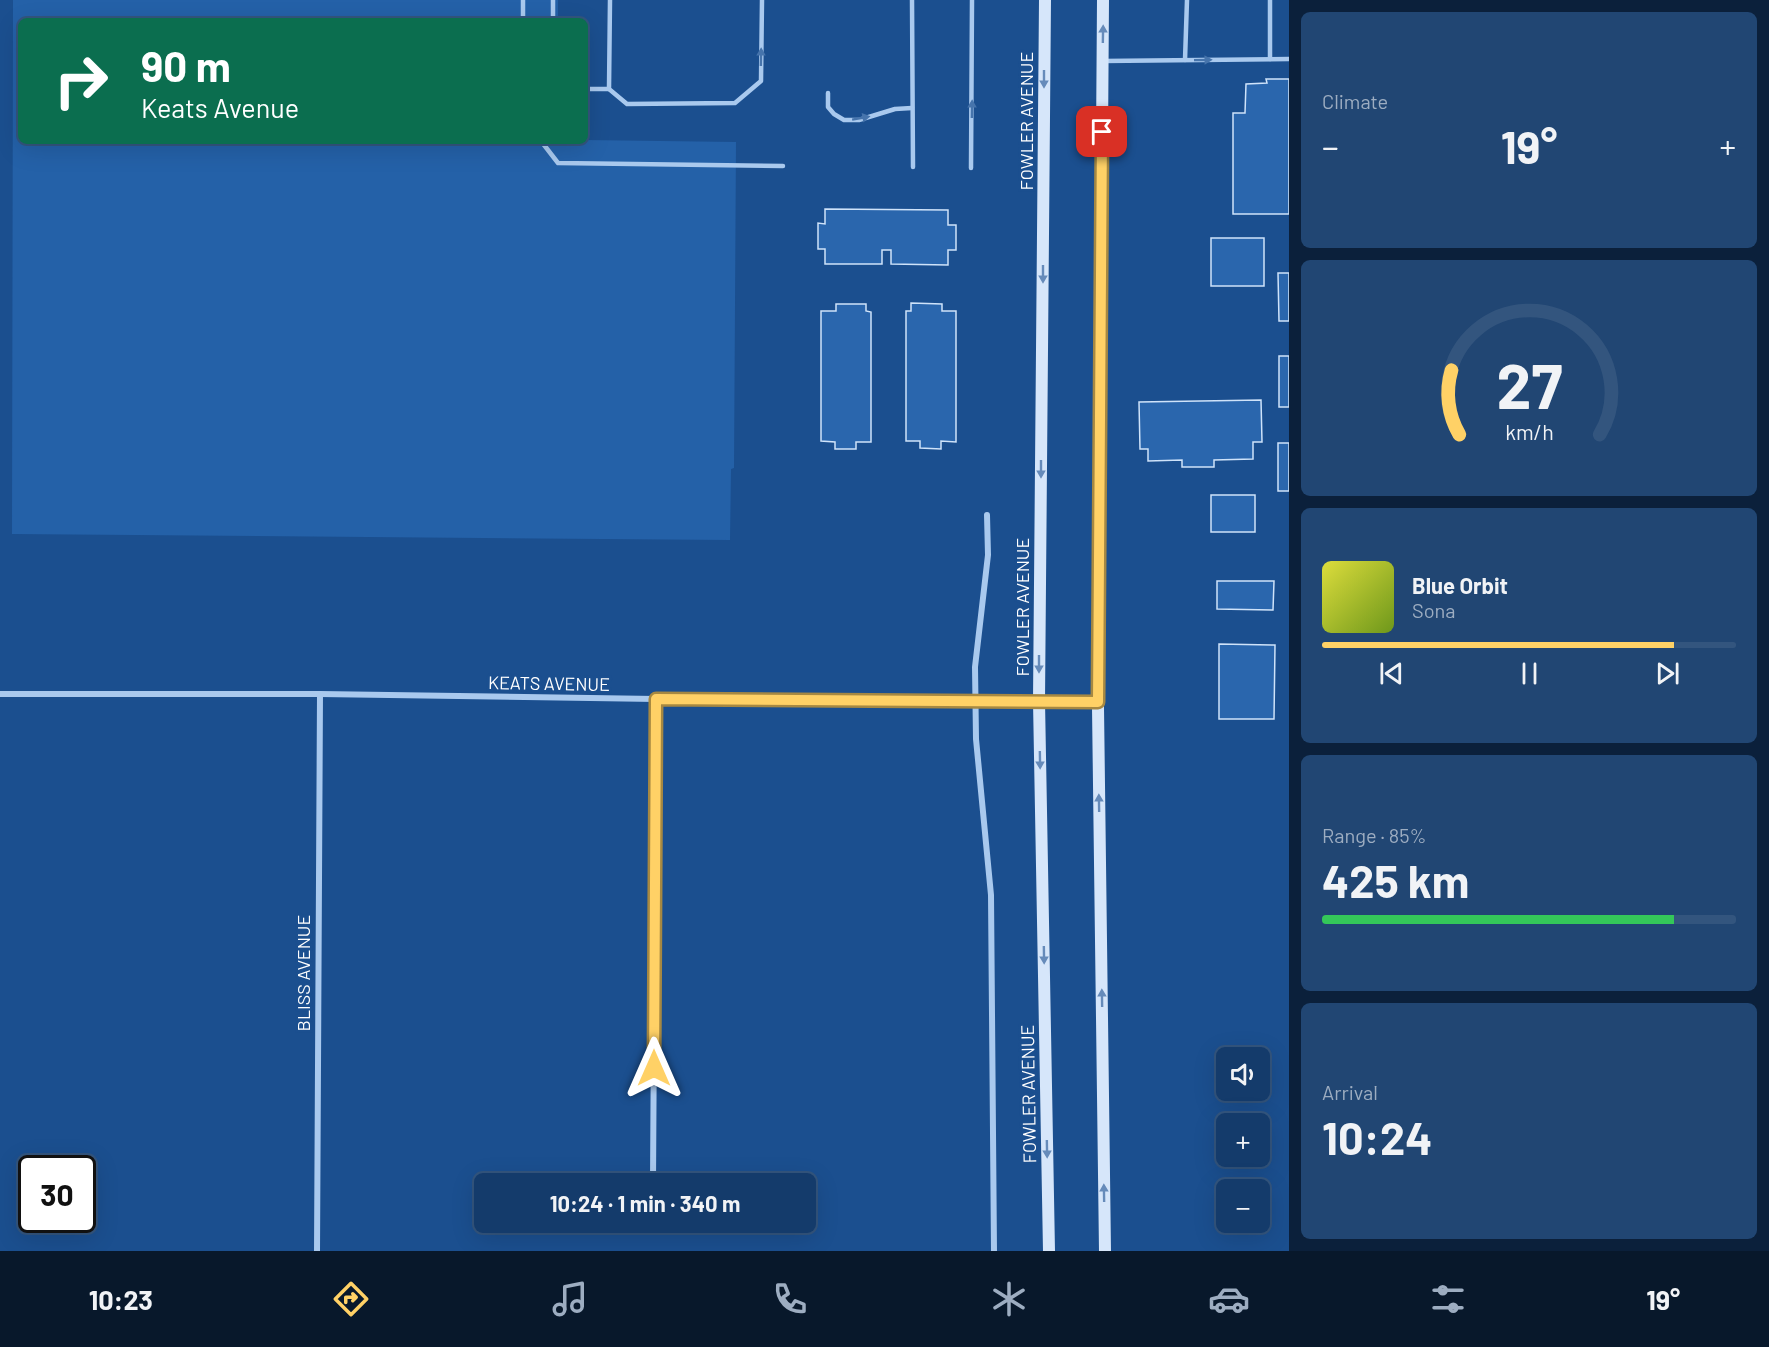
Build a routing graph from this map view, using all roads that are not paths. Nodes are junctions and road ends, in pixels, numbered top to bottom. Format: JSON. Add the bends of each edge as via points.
{"nodes":[{"id":1,"x":523,"y":0,"type":"edge"},
{"id":2,"x":553,"y":0,"type":"edge"},
{"id":3,"x":610,"y":0,"type":"edge"},
{"id":4,"x":762,"y":0,"type":"edge"},
{"id":5,"x":912,"y":0,"type":"edge"},
{"id":6,"x":972,"y":0,"type":"edge"},
{"id":7,"x":1045,"y":0,"type":"edge"},
{"id":8,"x":1103,"y":0,"type":"edge"},
{"id":9,"x":1186,"y":0,"type":"edge"},
{"id":10,"x":1270,"y":0,"type":"edge"},
{"id":11,"x":523,"y":18,"type":"edge"},
{"id":12,"x":553,"y":18,"type":"edge"},
{"id":13,"x":1270,"y":59,"type":"junction"},
{"id":14,"x":1289,"y":59,"type":"edge"},
{"id":15,"x":1185,"y":60,"type":"junction"},
{"id":16,"x":1103,"y":61,"type":"junction"},
{"id":17,"x":588,"y":89,"type":"edge"},
{"id":18,"x":609,"y":89,"type":"junction"},
{"id":19,"x":828,"y":93,"type":"dead end"},
{"id":20,"x":912,"y":108,"type":"junction"},
{"id":21,"x":543,"y":144,"type":"edge"},
{"id":22,"x":783,"y":166,"type":"dead end"},
{"id":23,"x":913,"y":167,"type":"dead end"},
{"id":24,"x":970,"y":168,"type":"dead end"},
{"id":25,"x":987,"y":515,"type":"dead end"},
{"id":26,"x":0,"y":694,"type":"edge"},
{"id":27,"x":320,"y":694,"type":"junction"},
{"id":28,"x":656,"y":699,"type":"junction"},
{"id":29,"x":1039,"y":701,"type":"junction"},
{"id":30,"x":975,"y":702,"type":"junction"},
{"id":31,"x":1098,"y":702,"type":"junction"},
{"id":32,"x":653,"y":1173,"type":"edge"},
{"id":33,"x":317,"y":1251,"type":"edge"},
{"id":34,"x":994,"y":1251,"type":"edge"},
{"id":35,"x":1049,"y":1251,"type":"edge"},
{"id":36,"x":1105,"y":1251,"type":"edge"}],
"edges":[{"from":1,"to":11,"type":"lane"},
{"from":2,"to":12,"type":"lane"},
{"from":3,"to":18,"type":"lane"},
{"from":18,"to":4,"type":"lane","one_way":true,"via":[[627,104],[735,103],[760,81]]},
{"from":5,"to":20,"type":"lane"},
{"from":24,"to":6,"type":"lane","one_way":true},
{"from":7,"to":29,"type":"main road","name":"FOWLER AVENUE","one_way":true},
{"from":16,"to":8,"type":"main road","one_way":true},
{"from":9,"to":15,"type":"lane"},
{"from":10,"to":13,"type":"lane"},
{"from":13,"to":14,"type":"lane"},
{"from":15,"to":13,"type":"lane","one_way":true},
{"from":15,"to":16,"type":"lane"},
{"from":16,"to":31,"type":"main road"},
{"from":17,"to":18,"type":"lane"},
{"from":19,"to":20,"type":"lane","one_way":true,"via":[[828,107],[844,120]]},
{"from":20,"to":23,"type":"lane"},
{"from":21,"to":22,"type":"lane","via":[[558,163]]},
{"from":25,"to":30,"type":"street","name":"FOWLER AVENUE","via":[[988,555],[975,667]]},
{"from":26,"to":27,"type":"street","name":"KEATS AVENUE"},
{"from":27,"to":28,"type":"street","name":"KEATS AVENUE"},
{"from":27,"to":33,"type":"street","name":"BLISS AVENUE"},
{"from":28,"to":30,"type":"street","name":"KEATS AVENUE"},
{"from":28,"to":32,"type":"street"},
{"from":29,"to":30,"type":"street","name":"KEATS AVENUE"},
{"from":29,"to":31,"type":"street","name":"KEATS AVENUE"},
{"from":29,"to":35,"type":"main road","name":"FOWLER AVENUE","one_way":true},
{"from":30,"to":34,"type":"street","name":"FOWLER AVENUE","via":[[992,895]]},
{"from":36,"to":31,"type":"main road","one_way":true}]}
